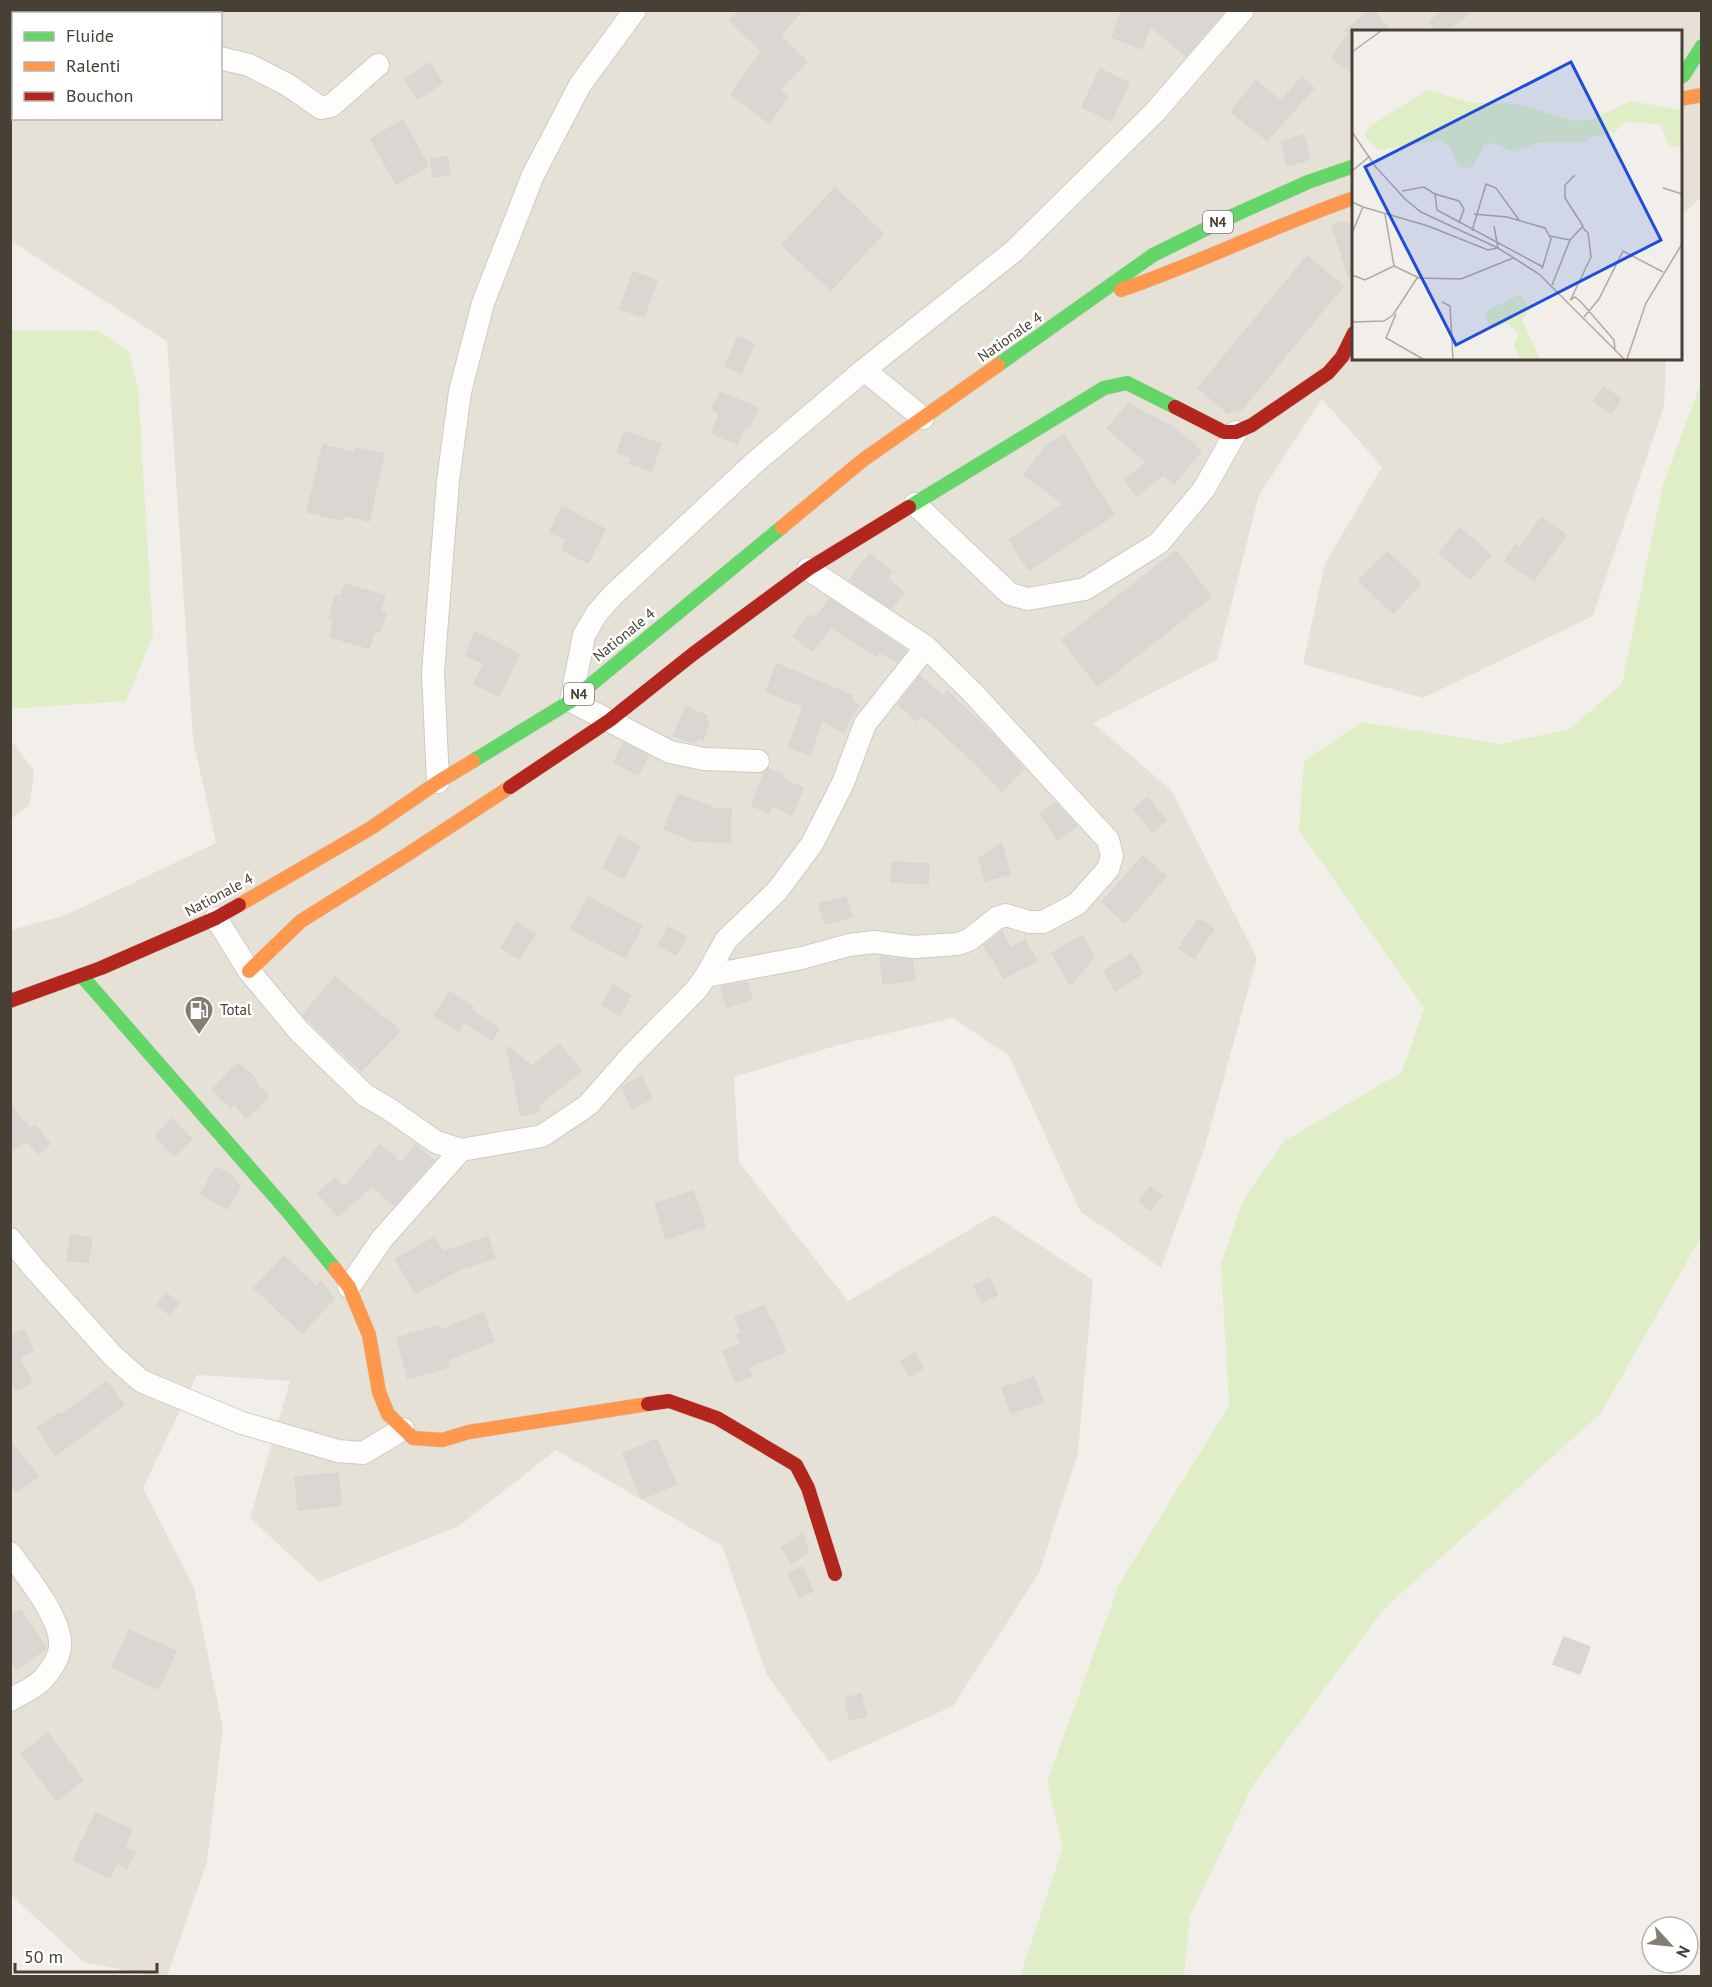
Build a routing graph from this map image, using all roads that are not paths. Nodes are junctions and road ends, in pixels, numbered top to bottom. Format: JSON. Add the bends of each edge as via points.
{"nodes":[{"id":1,"x":634,"y":10,"type":"edge"},
{"id":2,"x":1243,"y":10,"type":"edge"},
{"id":3,"x":1701,"y":46,"type":"edge"},
{"id":4,"x":222,"y":59,"type":"edge"},
{"id":5,"x":378,"y":65,"type":"dead end"},
{"id":6,"x":1701,"y":72,"type":"edge"},
{"id":7,"x":1682,"y":76,"type":"edge"},
{"id":8,"x":1701,"y":95,"type":"edge"},
{"id":9,"x":1682,"y":99,"type":"edge"},
{"id":10,"x":1352,"y":166,"type":"edge"},
{"id":11,"x":1352,"y":198,"type":"edge"},
{"id":12,"x":1094,"y":298,"type":"junction"},
{"id":13,"x":1352,"y":335,"type":"edge"},
{"id":14,"x":864,"y":370,"type":"junction"},
{"id":15,"x":923,"y":418,"type":"junction"},
{"id":16,"x":1236,"y":432,"type":"junction"},
{"id":17,"x":915,"y":504,"type":"junction"},
{"id":18,"x":808,"y":569,"type":"junction"},
{"id":19,"x":926,"y":647,"type":"junction"},
{"id":20,"x":571,"y":701,"type":"junction"},
{"id":21,"x":610,"y":720,"type":"junction"},
{"id":22,"x":758,"y":761,"type":"dead end"},
{"id":23,"x":438,"y":782,"type":"junction"},
{"id":24,"x":216,"y":918,"type":"junction"},
{"id":25,"x":249,"y":971,"type":"junction"},
{"id":26,"x":81,"y":975,"type":"junction"},
{"id":27,"x":706,"y":976,"type":"junction"},
{"id":28,"x":10,"y":1001,"type":"edge"},
{"id":29,"x":461,"y":1150,"type":"junction"},
{"id":30,"x":10,"y":1239,"type":"edge"},
{"id":31,"x":349,"y":1287,"type":"junction"},
{"id":32,"x":403,"y":1429,"type":"junction"},
{"id":33,"x":10,"y":1553,"type":"edge"},
{"id":34,"x":835,"y":1574,"type":"dead end"},
{"id":35,"x":10,"y":1700,"type":"edge"}],
"edges":[{"from":1,"to":23,"type":"street","via":[[580,85],[533,175],[480,314],[460,392],[448,481],[433,672]]},
{"from":2,"to":14,"type":"street","via":[[1155,112],[1014,251]]},
{"from":3,"to":7,"type":"main road"},
{"from":4,"to":5,"type":"street","via":[[249,66],[288,85],[321,108],[331,106]]},
{"from":6,"to":7,"type":"main road"},
{"from":8,"to":9,"type":"main road"},
{"from":10,"to":12,"type":"main road","name":"Nationale 4","number":"N4","via":[[1249,208],[1153,255]]},
{"from":11,"to":12,"type":"main road","name":"Nationale 4","number":"N4","via":[[1314,210],[1152,280]]},
{"from":12,"to":15,"type":"main road","name":"Nationale 4","number":"N4"},
{"from":13,"to":16,"type":"main road","via":[[1342,357],[1328,373]]},
{"from":14,"to":15,"type":"street"},
{"from":14,"to":20,"type":"street","via":[[752,465],[597,613],[584,636]]},
{"from":15,"to":20,"type":"main road","name":"Nationale 4","number":"N4","via":[[863,460]]},
{"from":16,"to":17,"type":"main road","via":[[1224,432],[1127,383],[1104,388]]},
{"from":16,"to":17,"type":"street","via":[[1204,489],[1159,543],[1085,589],[1028,599],[1010,594]]},
{"from":17,"to":18,"type":"main road"},
{"from":18,"to":19,"type":"street"},
{"from":18,"to":21,"type":"main road"},
{"from":19,"to":27,"type":"street","via":[[865,724],[843,783],[812,843],[777,891],[726,940]]},
{"from":19,"to":27,"type":"street","via":[[1108,840],[1112,856],[1108,869],[1077,904],[1043,922],[1006,915],[958,944],[849,945]]},
{"from":20,"to":21,"type":"street"},
{"from":20,"to":23,"type":"main road","name":"Nationale 4","number":"N4"},
{"from":21,"to":22,"type":"street","via":[[670,752],[704,759]]},
{"from":21,"to":25,"type":"main road","via":[[301,921]]},
{"from":23,"to":24,"type":"main road","name":"Nationale 4","number":"N4","via":[[371,828]]},
{"from":24,"to":25,"type":"street"},
{"from":24,"to":26,"type":"main road","name":"Nationale 4","number":"N4"},
{"from":25,"to":29,"type":"street","via":[[298,1031],[365,1095],[436,1142]]},
{"from":26,"to":28,"type":"main road","name":"Nationale 4","number":"N4"},
{"from":26,"to":31,"type":"main road"},
{"from":27,"to":29,"type":"street","via":[[588,1105],[542,1136]]},
{"from":29,"to":31,"type":"street","via":[[382,1239]]},
{"from":30,"to":32,"type":"street","via":[[113,1356],[141,1381],[242,1423],[338,1450],[363,1453]]},
{"from":31,"to":32,"type":"main road","via":[[369,1335],[379,1392],[388,1414]]},
{"from":32,"to":34,"type":"main road","via":[[413,1438],[442,1440],[469,1432],[669,1401],[699,1411],[796,1465],[808,1488]]},
{"from":33,"to":35,"type":"street","via":[[52,1614],[60,1647],[42,1681]]}]}
